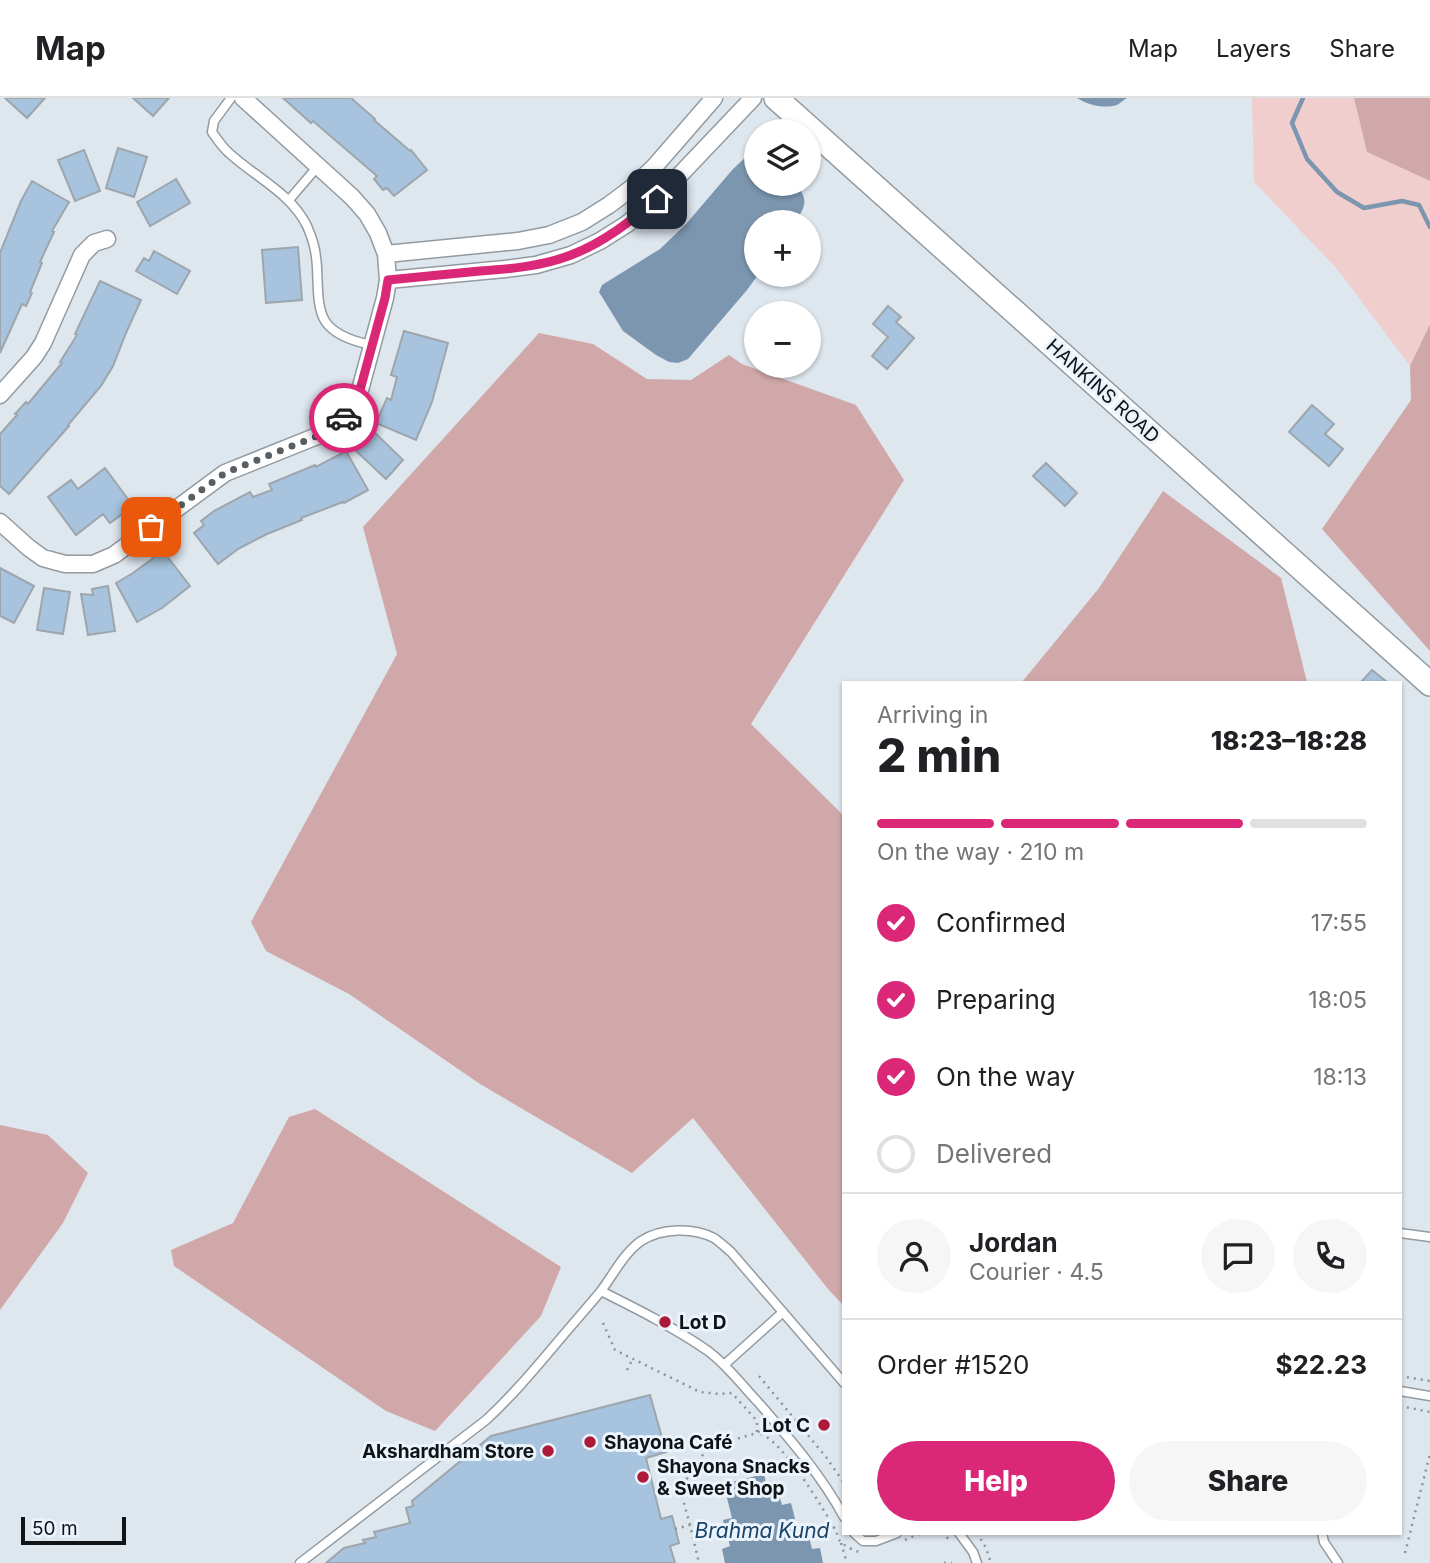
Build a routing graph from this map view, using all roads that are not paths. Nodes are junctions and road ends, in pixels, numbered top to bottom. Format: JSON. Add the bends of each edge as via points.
{"nodes":[{"id":1,"x":231,"y":98,"type":"edge"},
{"id":2,"x":243,"y":98,"type":"edge"},
{"id":3,"x":714,"y":98,"type":"edge"},
{"id":4,"x":753,"y":98,"type":"edge"},
{"id":5,"x":776,"y":98,"type":"edge"},
{"id":6,"x":669,"y":149,"type":"junction"},
{"id":7,"x":318,"y":166,"type":"junction"},
{"id":8,"x":688,"y":166,"type":"junction"},
{"id":9,"x":289,"y":200,"type":"junction"},
{"id":10,"x":107,"y":239,"type":"dead end"},
{"id":11,"x":386,"y":254,"type":"junction"},
{"id":12,"x":388,"y":280,"type":"junction"},
{"id":13,"x":372,"y":345,"type":"junction"},
{"id":14,"x":0,"y":396,"type":"edge"},
{"id":15,"x":0,"y":522,"type":"edge"},
{"id":16,"x":1430,"y":684,"type":"edge"},
{"id":17,"x":1402,"y":1233,"type":"edge"},
{"id":18,"x":1430,"y":1237,"type":"edge"},
{"id":19,"x":601,"y":1291,"type":"junction"},
{"id":20,"x":782,"y":1313,"type":"junction"},
{"id":21,"x":724,"y":1365,"type":"junction"},
{"id":22,"x":842,"y":1380,"type":"edge"},
{"id":23,"x":1402,"y":1391,"type":"edge"},
{"id":24,"x":1430,"y":1396,"type":"edge"},
{"id":25,"x":842,"y":1514,"type":"edge"},
{"id":26,"x":856,"y":1535,"type":"edge"},
{"id":27,"x":892,"y":1535,"type":"edge"},
{"id":28,"x":960,"y":1535,"type":"edge"},
{"id":29,"x":1322,"y":1535,"type":"edge"},
{"id":30,"x":300,"y":1563,"type":"edge"},
{"id":31,"x":977,"y":1563,"type":"edge"},
{"id":32,"x":1338,"y":1563,"type":"edge"}],
"edges":[{"from":1,"to":9,"type":"lane","via":[[214,121],[212,132],[227,152]]},
{"from":2,"to":7,"type":"street"},
{"from":3,"to":6,"type":"street"},
{"from":4,"to":8,"type":"street"},
{"from":5,"to":16,"type":"main road","name":"HANKINS ROAD"},
{"from":6,"to":8,"type":"street"},
{"from":6,"to":11,"type":"street","via":[[609,205],[549,235]]},
{"from":7,"to":9,"type":"lane"},
{"from":7,"to":11,"type":"street","via":[[367,214]]},
{"from":8,"to":12,"type":"street","via":[[627,224],[571,256],[536,265]]},
{"from":9,"to":13,"type":"lane","via":[[308,228],[325,320],[335,332]]},
{"from":10,"to":14,"type":"street","via":[[94,243],[82,255],[43,343]]},
{"from":11,"to":12,"type":"street"},
{"from":12,"to":13,"type":"street"},
{"from":13,"to":15,"type":"street","via":[[357,401],[344,419],[327,432],[225,473],[114,555],[93,564],[43,558]]},
{"from":17,"to":18,"type":"lane"},
{"from":19,"to":20,"type":"lane","via":[[641,1241],[684,1231],[714,1239],[731,1252]]},
{"from":19,"to":21,"type":"lane","via":[[680,1334]]},
{"from":19,"to":30,"type":"lane","via":[[512,1397]]},
{"from":20,"to":21,"type":"lane"},
{"from":20,"to":22,"type":"lane"},
{"from":21,"to":25,"type":"lane","via":[[794,1443]]},
{"from":23,"to":24,"type":"lane"},
{"from":26,"to":27,"type":"lane","via":[[863,1541],[876,1541]]},
{"from":28,"to":31,"type":"lane"},
{"from":29,"to":32,"type":"lane"}]}
